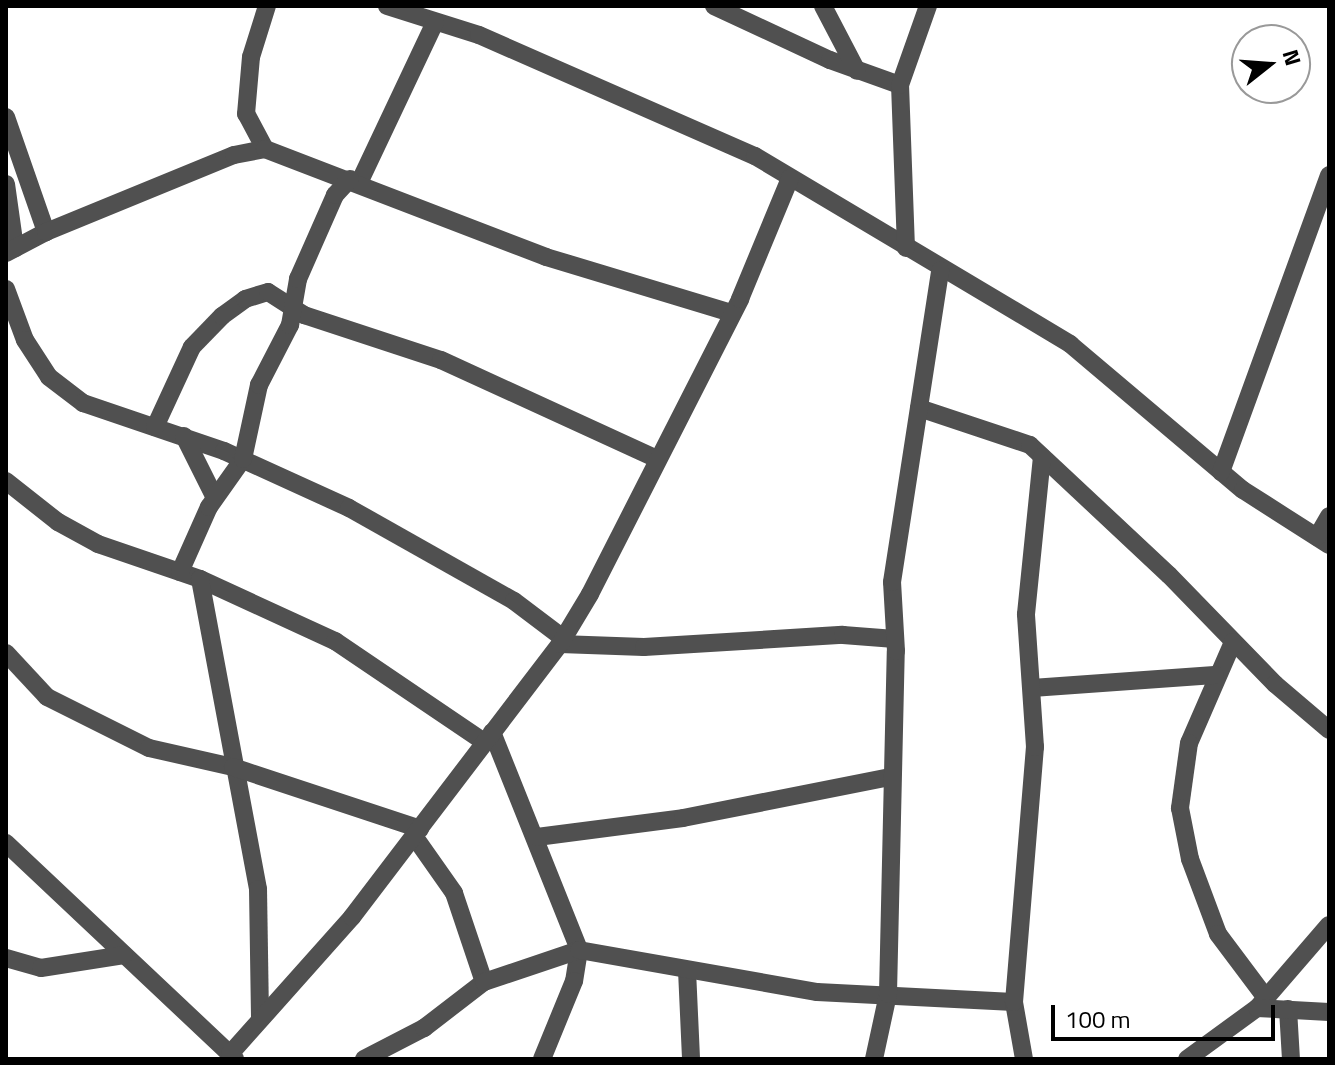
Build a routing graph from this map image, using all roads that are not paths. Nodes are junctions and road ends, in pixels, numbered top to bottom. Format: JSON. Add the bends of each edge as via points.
{"nodes":[{"id":1,"x":267,"y":6,"type":"edge"},
{"id":2,"x":387,"y":6,"type":"edge"},
{"id":3,"x":823,"y":6,"type":"edge"},
{"id":4,"x":928,"y":6,"type":"edge"},
{"id":5,"x":722,"y":8,"type":"edge"},
{"id":6,"x":416,"y":10,"type":"edge"},
{"id":7,"x":435,"y":22,"type":"junction"},
{"id":8,"x":857,"y":71,"type":"junction"},
{"id":9,"x":900,"y":85,"type":"junction"},
{"id":10,"x":6,"y":117,"type":"edge"},
{"id":11,"x":265,"y":149,"type":"junction"},
{"id":12,"x":28,"y":175,"type":"junction"},
{"id":13,"x":1329,"y":175,"type":"edge"},
{"id":14,"x":6,"y":178,"type":"edge"},
{"id":15,"x":790,"y":178,"type":"junction"},
{"id":16,"x":355,"y":181,"type":"junction"},
{"id":17,"x":6,"y":184,"type":"edge"},
{"id":18,"x":46,"y":232,"type":"junction"},
{"id":19,"x":906,"y":248,"type":"junction"},
{"id":20,"x":11,"y":251,"type":"edge"},
{"id":21,"x":940,"y":271,"type":"junction"},
{"id":22,"x":6,"y":289,"type":"edge"},
{"id":23,"x":292,"y":306,"type":"junction"},
{"id":24,"x":732,"y":313,"type":"junction"},
{"id":25,"x":919,"y":408,"type":"junction"},
{"id":26,"x":155,"y":427,"type":"junction"},
{"id":27,"x":184,"y":436,"type":"junction"},
{"id":28,"x":1042,"y":457,"type":"junction"},
{"id":29,"x":655,"y":458,"type":"junction"},
{"id":30,"x":243,"y":459,"type":"junction"},
{"id":31,"x":1221,"y":472,"type":"junction"},
{"id":32,"x":6,"y":481,"type":"edge"},
{"id":33,"x":215,"y":498,"type":"junction"},
{"id":34,"x":1329,"y":516,"type":"edge"},
{"id":35,"x":1323,"y":541,"type":"edge"},
{"id":36,"x":180,"y":572,"type":"junction"},
{"id":37,"x":200,"y":579,"type":"junction"},
{"id":38,"x":895,"y":639,"type":"junction"},
{"id":39,"x":561,"y":641,"type":"junction"},
{"id":40,"x":1233,"y":642,"type":"junction"},
{"id":41,"x":6,"y":653,"type":"edge"},
{"id":42,"x":1215,"y":675,"type":"junction"},
{"id":43,"x":1032,"y":688,"type":"junction"},
{"id":44,"x":1329,"y":730,"type":"edge"},
{"id":45,"x":488,"y":737,"type":"junction"},
{"id":46,"x":233,"y":767,"type":"junction"},
{"id":47,"x":890,"y":777,"type":"junction"},
{"id":48,"x":417,"y":833,"type":"junction"},
{"id":49,"x":537,"y":837,"type":"junction"},
{"id":50,"x":6,"y":843,"type":"edge"},
{"id":51,"x":1329,"y":925,"type":"edge"},
{"id":52,"x":579,"y":950,"type":"junction"},
{"id":53,"x":124,"y":955,"type":"junction"},
{"id":54,"x":6,"y":958,"type":"edge"},
{"id":55,"x":687,"y":970,"type":"junction"},
{"id":56,"x":484,"y":982,"type":"junction"},
{"id":57,"x":888,"y":994,"type":"junction"},
{"id":58,"x":1014,"y":1002,"type":"junction"},
{"id":59,"x":1262,"y":1003,"type":"junction"},
{"id":60,"x":1288,"y":1009,"type":"junction"},
{"id":61,"x":1329,"y":1012,"type":"edge"},
{"id":62,"x":260,"y":1017,"type":"junction"},
{"id":63,"x":233,"y":1057,"type":"edge"},
{"id":64,"x":364,"y":1059,"type":"edge"},
{"id":65,"x":542,"y":1059,"type":"edge"},
{"id":66,"x":691,"y":1059,"type":"edge"},
{"id":67,"x":874,"y":1059,"type":"edge"},
{"id":68,"x":1024,"y":1059,"type":"edge"},
{"id":69,"x":1187,"y":1059,"type":"edge"},
{"id":70,"x":1291,"y":1059,"type":"edge"}],
"edges":[{"from":1,"to":11,"type":"street","via":[[251,57],[246,114]]},
{"from":2,"to":6,"type":"street"},
{"from":3,"to":8,"type":"street"},
{"from":4,"to":9,"type":"street"},
{"from":5,"to":8,"type":"street"},
{"from":6,"to":7,"type":"street"},
{"from":7,"to":15,"type":"street","via":[[689,126]]},
{"from":7,"to":16,"type":"street"},
{"from":8,"to":9,"type":"street"},
{"from":9,"to":19,"type":"street"},
{"from":10,"to":12,"type":"street"},
{"from":11,"to":16,"type":"street"},
{"from":11,"to":18,"type":"street","via":[[234,155]]},
{"from":12,"to":14,"type":"street"},
{"from":12,"to":18,"type":"street"},
{"from":13,"to":31,"type":"street"},
{"from":15,"to":19,"type":"street"},
{"from":15,"to":24,"type":"street"},
{"from":16,"to":23,"type":"street","via":[[335,195],[298,279]]},
{"from":16,"to":24,"type":"street","via":[[546,257]]},
{"from":17,"to":20,"type":"street"},
{"from":18,"to":20,"type":"street"},
{"from":19,"to":21,"type":"street"},
{"from":21,"to":25,"type":"street"},
{"from":21,"to":31,"type":"street","via":[[1094,361]]},
{"from":22,"to":26,"type":"street","via":[[25,340],[49,377],[83,403]]},
{"from":23,"to":26,"type":"street","via":[[268,292],[245,299],[222,316],[192,347]]},
{"from":23,"to":29,"type":"street","via":[[339,329],[441,360]]},
{"from":23,"to":30,"type":"street","via":[[288,334],[259,385]]},
{"from":24,"to":29,"type":"street"},
{"from":25,"to":28,"type":"street","via":[[1030,445]]},
{"from":25,"to":38,"type":"street","via":[[892,582]]},
{"from":26,"to":27,"type":"street"},
{"from":27,"to":30,"type":"street"},
{"from":27,"to":33,"type":"street"},
{"from":28,"to":40,"type":"street"},
{"from":28,"to":43,"type":"street","via":[[1026,614]]},
{"from":29,"to":39,"type":"street","via":[[590,594]]},
{"from":30,"to":33,"type":"street"},
{"from":30,"to":39,"type":"street","via":[[379,523],[514,601]]},
{"from":31,"to":35,"type":"street"},
{"from":32,"to":36,"type":"street","via":[[58,522],[98,544]]},
{"from":33,"to":36,"type":"street"},
{"from":34,"to":35,"type":"street"},
{"from":36,"to":37,"type":"street"},
{"from":37,"to":45,"type":"street","via":[[362,656]]},
{"from":37,"to":46,"type":"street"},
{"from":38,"to":39,"type":"street","via":[[843,635],[644,647]]},
{"from":38,"to":47,"type":"street"},
{"from":39,"to":45,"type":"street"},
{"from":40,"to":42,"type":"street"},
{"from":40,"to":44,"type":"street"},
{"from":41,"to":46,"type":"street","via":[[47,697],[149,748]]},
{"from":42,"to":43,"type":"street"},
{"from":42,"to":59,"type":"street","via":[[1184,764],[1184,832],[1218,934]]},
{"from":43,"to":58,"type":"street","via":[[1035,747]]},
{"from":45,"to":48,"type":"street"},
{"from":45,"to":49,"type":"street"},
{"from":46,"to":48,"type":"street"},
{"from":46,"to":62,"type":"street","via":[[258,889]]},
{"from":47,"to":49,"type":"street","via":[[683,818]]},
{"from":47,"to":57,"type":"street"},
{"from":48,"to":56,"type":"street","via":[[454,893]]},
{"from":48,"to":62,"type":"street","via":[[352,917]]},
{"from":49,"to":52,"type":"street"},
{"from":50,"to":53,"type":"street"},
{"from":51,"to":59,"type":"street"},
{"from":52,"to":55,"type":"street"},
{"from":52,"to":56,"type":"street"},
{"from":52,"to":65,"type":"street","via":[[574,981]]},
{"from":53,"to":54,"type":"street","via":[[41,968]]},
{"from":53,"to":63,"type":"street"},
{"from":55,"to":57,"type":"street","via":[[817,992]]},
{"from":55,"to":66,"type":"street"},
{"from":56,"to":64,"type":"street","via":[[424,1028]]},
{"from":57,"to":58,"type":"street"},
{"from":57,"to":67,"type":"street"},
{"from":58,"to":68,"type":"street"},
{"from":59,"to":60,"type":"street"},
{"from":59,"to":69,"type":"street"},
{"from":60,"to":61,"type":"street"},
{"from":60,"to":70,"type":"street"},
{"from":62,"to":63,"type":"street"}]}
